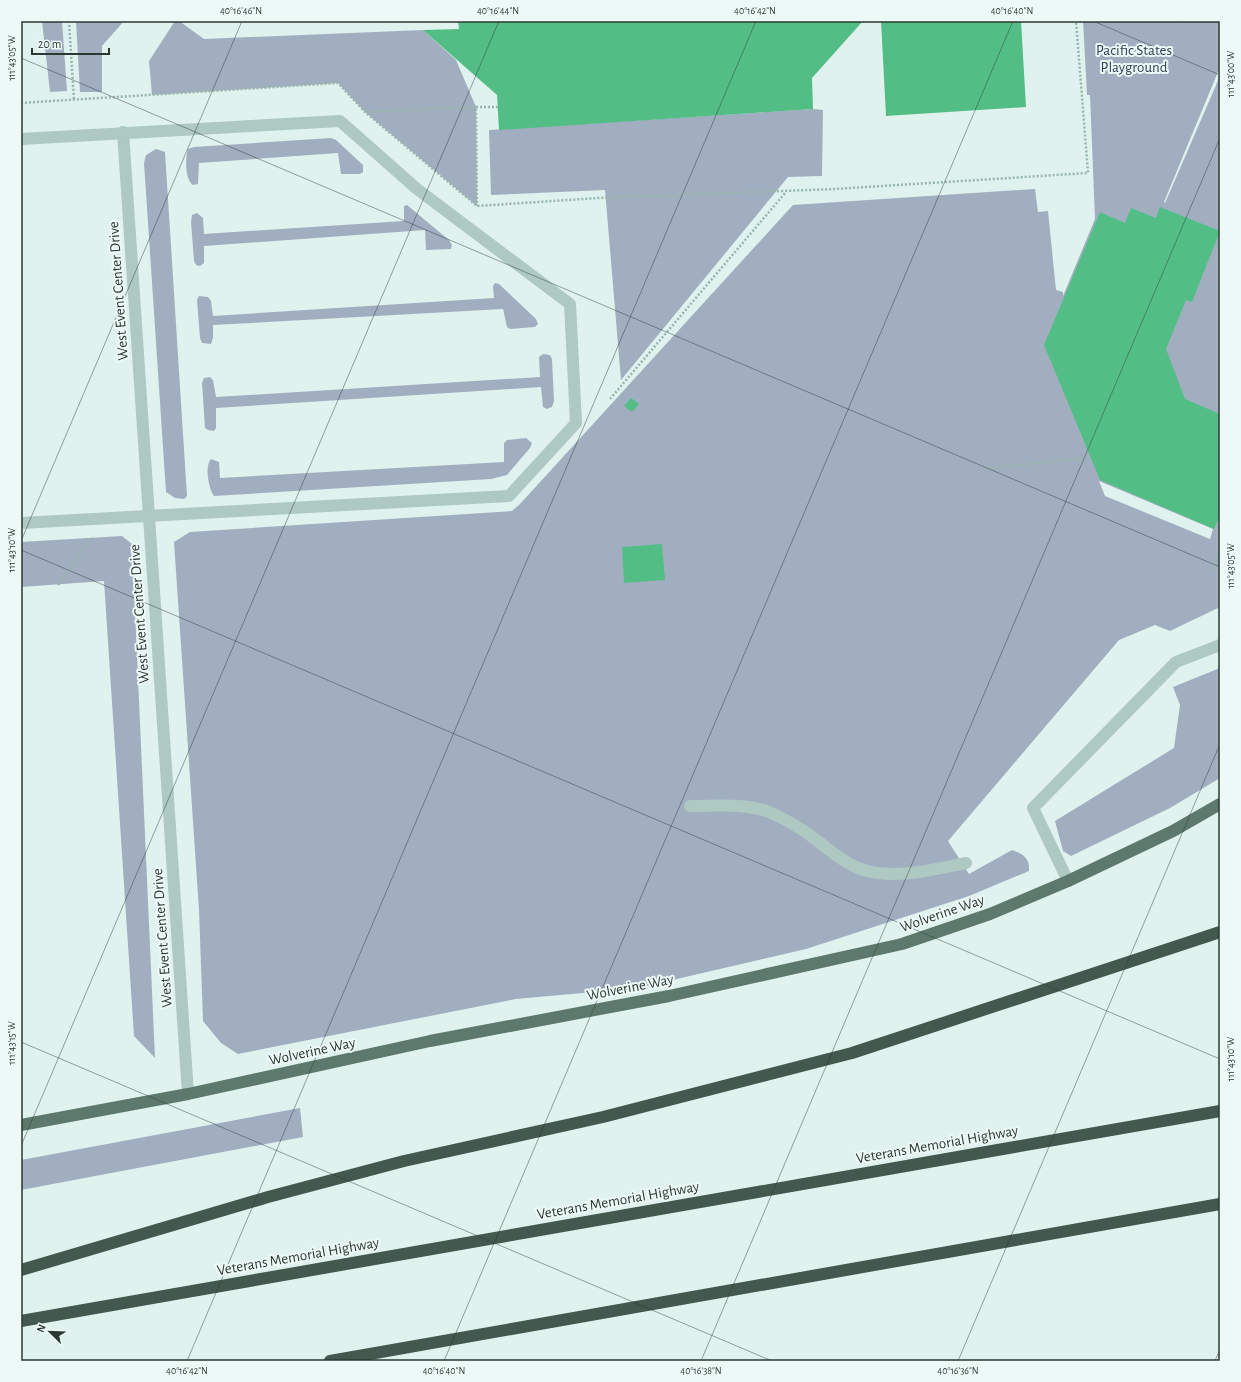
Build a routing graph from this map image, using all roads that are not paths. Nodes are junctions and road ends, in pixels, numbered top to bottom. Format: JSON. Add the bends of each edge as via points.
{"nodes":[{"id":1,"x":123,"y":132,"type":"junction"},
{"id":2,"x":21,"y":139,"type":"edge"},
{"id":3,"x":148,"y":517,"type":"junction"},
{"id":4,"x":21,"y":523,"type":"edge"},
{"id":5,"x":1220,"y":646,"type":"edge"},
{"id":6,"x":1220,"y":804,"type":"edge"},
{"id":7,"x":690,"y":806,"type":"dead end"},
{"id":8,"x":966,"y":862,"type":"dead end"},
{"id":9,"x":1068,"y":881,"type":"junction"},
{"id":10,"x":1217,"y":932,"type":"edge"},
{"id":11,"x":188,"y":1094,"type":"junction"},
{"id":12,"x":1220,"y":1111,"type":"edge"},
{"id":13,"x":21,"y":1125,"type":"edge"},
{"id":14,"x":1220,"y":1204,"type":"edge"},
{"id":15,"x":21,"y":1270,"type":"edge"},
{"id":16,"x":21,"y":1321,"type":"edge"},
{"id":17,"x":330,"y":1361,"type":"edge"}],
"edges":[{"from":1,"to":2,"type":"street"},
{"from":1,"to":3,"type":"street","name":"West Event Center Drive"},
{"from":1,"to":3,"type":"street","via":[[340,121],[417,189],[570,304],[573,339],[576,423],[509,496]]},
{"from":3,"to":4,"type":"street"},
{"from":3,"to":11,"type":"street","name":"West Event Center Drive"},
{"from":5,"to":9,"type":"street","via":[[1176,662],[1033,808]]},
{"from":6,"to":9,"type":"main road","name":"Wolverine Way","via":[[1173,831]]},
{"from":7,"to":8,"type":"street","via":[[728,806],[768,812],[801,830],[843,860],[867,871],[887,874],[927,871]]},
{"from":9,"to":11,"type":"main road","name":"Wolverine Way","via":[[990,914],[902,944],[669,996],[430,1041]]},
{"from":10,"to":15,"type":"highway","via":[[852,1053],[603,1117],[404,1161],[268,1197]]},
{"from":11,"to":13,"type":"main road","name":"Wolverine Way"},
{"from":12,"to":16,"type":"highway","name":"Veterans Memorial Highway"},
{"from":14,"to":17,"type":"highway"}]}
